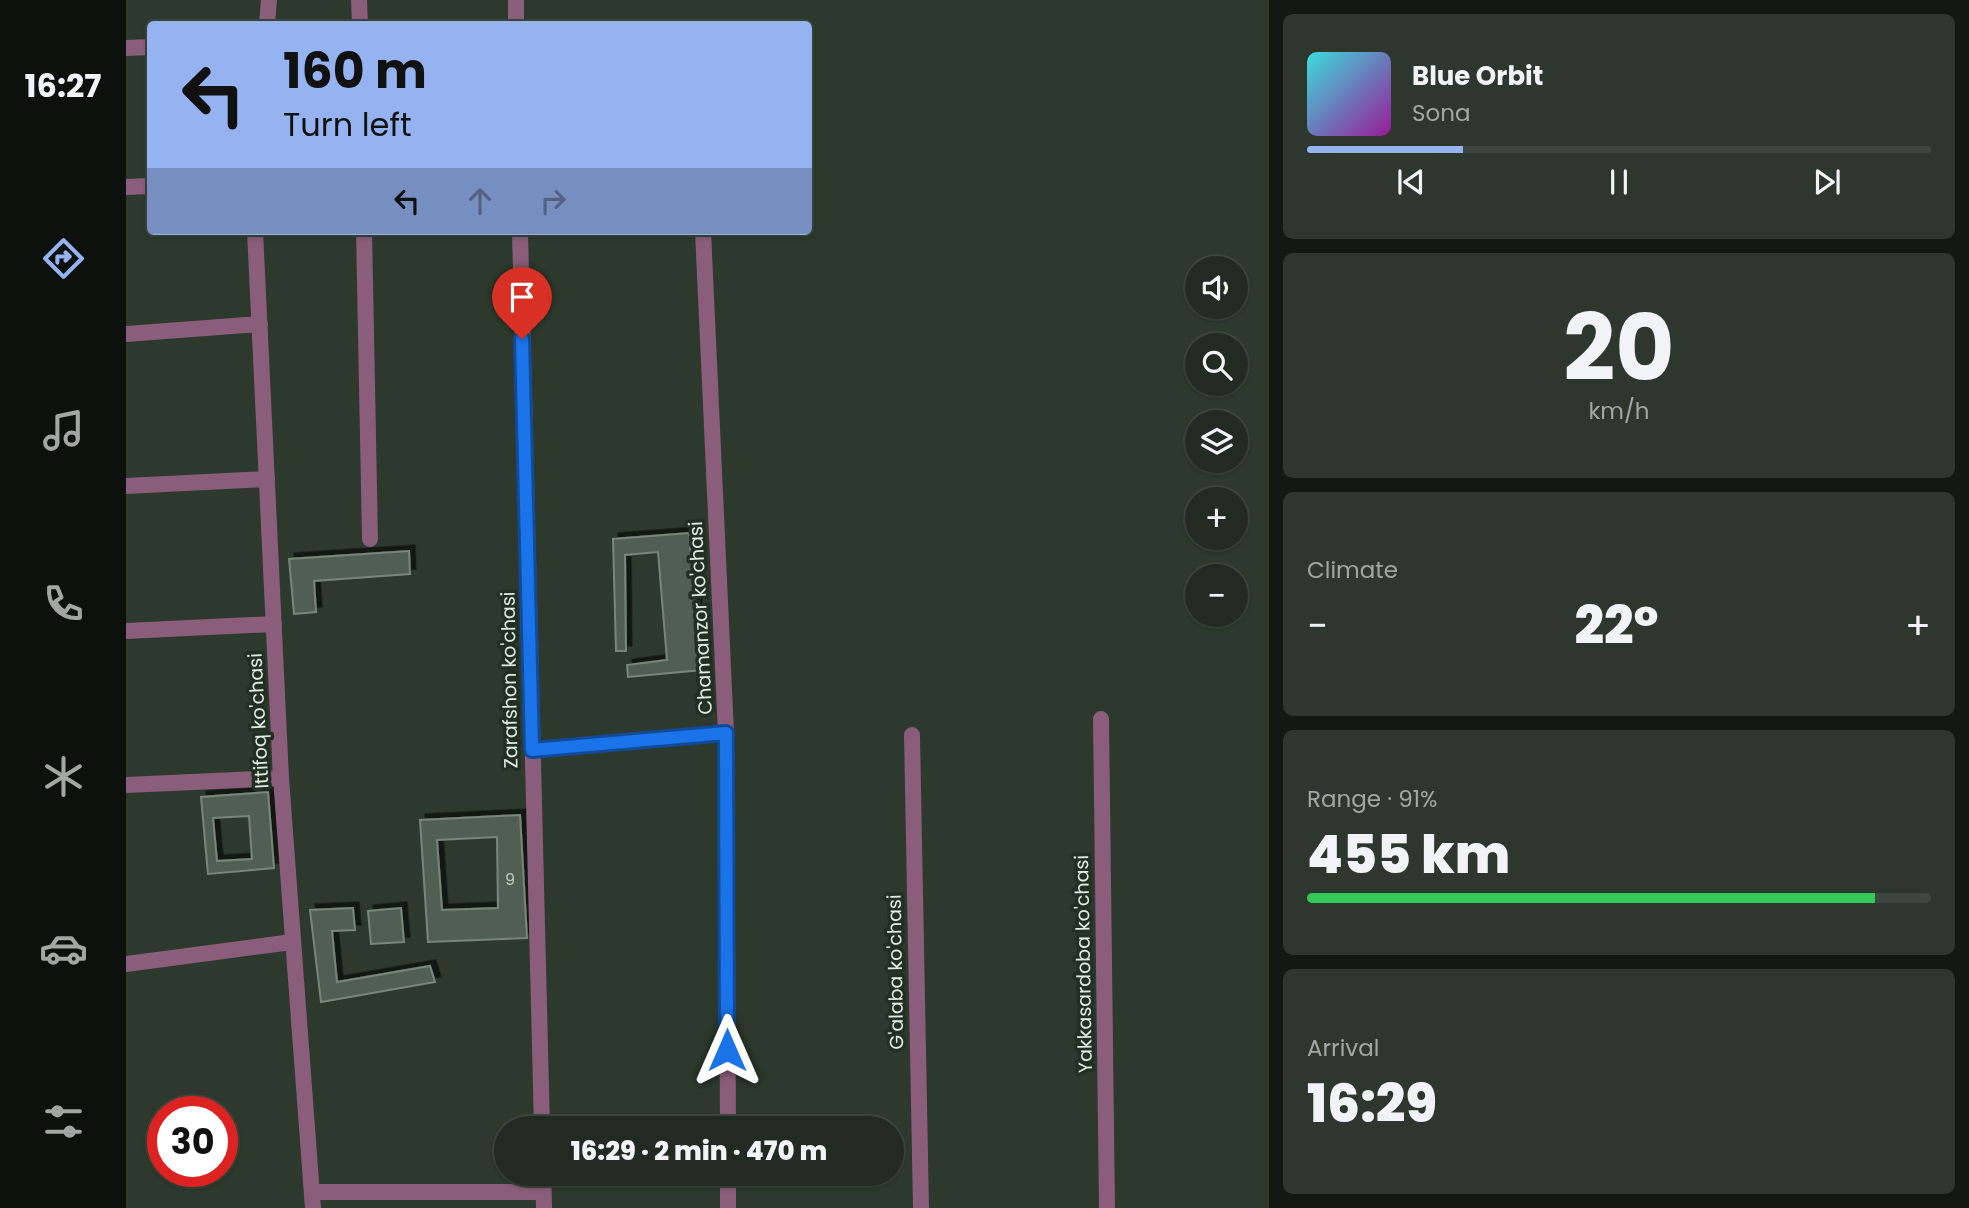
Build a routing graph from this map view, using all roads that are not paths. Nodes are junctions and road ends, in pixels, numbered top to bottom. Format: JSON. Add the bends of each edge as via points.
{"nodes":[{"id":1,"x":269,"y":0,"type":"edge"},
{"id":2,"x":359,"y":0,"type":"edge"},
{"id":3,"x":516,"y":0,"type":"edge"},
{"id":4,"x":267,"y":21,"type":"edge"},
{"id":5,"x":360,"y":21,"type":"edge"},
{"id":6,"x":516,"y":21,"type":"edge"},
{"id":7,"x":147,"y":47,"type":"edge"},
{"id":8,"x":126,"y":48,"type":"edge"},
{"id":9,"x":147,"y":186,"type":"edge"},
{"id":10,"x":126,"y":187,"type":"edge"},
{"id":11,"x":255,"y":235,"type":"edge"},
{"id":12,"x":364,"y":235,"type":"edge"},
{"id":13,"x":520,"y":235,"type":"edge"},
{"id":14,"x":703,"y":235,"type":"edge"},
{"id":15,"x":260,"y":324,"type":"junction"},
{"id":16,"x":126,"y":334,"type":"edge"},
{"id":17,"x":267,"y":479,"type":"junction"},
{"id":18,"x":126,"y":486,"type":"edge"},
{"id":19,"x":370,"y":539,"type":"dead end"},
{"id":20,"x":274,"y":624,"type":"junction"},
{"id":21,"x":126,"y":631,"type":"edge"},
{"id":22,"x":1101,"y":719,"type":"dead end"},
{"id":23,"x":726,"y":733,"type":"junction"},
{"id":24,"x":912,"y":735,"type":"dead end"},
{"id":25,"x":532,"y":750,"type":"junction"},
{"id":26,"x":281,"y":778,"type":"junction"},
{"id":27,"x":126,"y":785,"type":"edge"},
{"id":28,"x":292,"y":942,"type":"junction"},
{"id":29,"x":126,"y":964,"type":"edge"},
{"id":30,"x":542,"y":1116,"type":"edge"},
{"id":31,"x":728,"y":1116,"type":"edge"},
{"id":32,"x":728,"y":1186,"type":"edge"},
{"id":33,"x":313,"y":1200,"type":"edge"},
{"id":34,"x":544,"y":1200,"type":"edge"},
{"id":35,"x":728,"y":1208,"type":"edge"},
{"id":36,"x":921,"y":1208,"type":"edge"},
{"id":37,"x":1107,"y":1208,"type":"edge"}],
"edges":[{"from":1,"to":4,"type":"street"},
{"from":2,"to":5,"type":"street"},
{"from":3,"to":6,"type":"street"},
{"from":7,"to":8,"type":"street"},
{"from":9,"to":10,"type":"street"},
{"from":11,"to":15,"type":"street","name":"Ittifoq ko'chasi"},
{"from":12,"to":19,"type":"street"},
{"from":13,"to":25,"type":"street","name":"Zarafshon ko'chasi"},
{"from":14,"to":23,"type":"street","name":"Chamanzor ko'chasi"},
{"from":15,"to":16,"type":"street"},
{"from":15,"to":17,"type":"street","name":"Ittifoq ko'chasi"},
{"from":17,"to":18,"type":"street"},
{"from":17,"to":20,"type":"street","name":"Ittifoq ko'chasi"},
{"from":20,"to":21,"type":"street"},
{"from":20,"to":26,"type":"street","name":"Ittifoq ko'chasi"},
{"from":22,"to":37,"type":"street","name":"Yakkasardoba ko'chasi"},
{"from":23,"to":25,"type":"street"},
{"from":23,"to":31,"type":"street","name":"Chamanzor ko'chasi"},
{"from":24,"to":36,"type":"street","name":"G'alaba ko'chasi"},
{"from":25,"to":30,"type":"street","name":"Zarafshon ko'chasi"},
{"from":26,"to":27,"type":"street"},
{"from":26,"to":28,"type":"street","name":"Ittifoq ko'chasi"},
{"from":28,"to":29,"type":"street"},
{"from":28,"to":33,"type":"street","name":"Ittifoq ko'chasi"},
{"from":32,"to":35,"type":"street"},
{"from":33,"to":34,"type":"street"}]}
